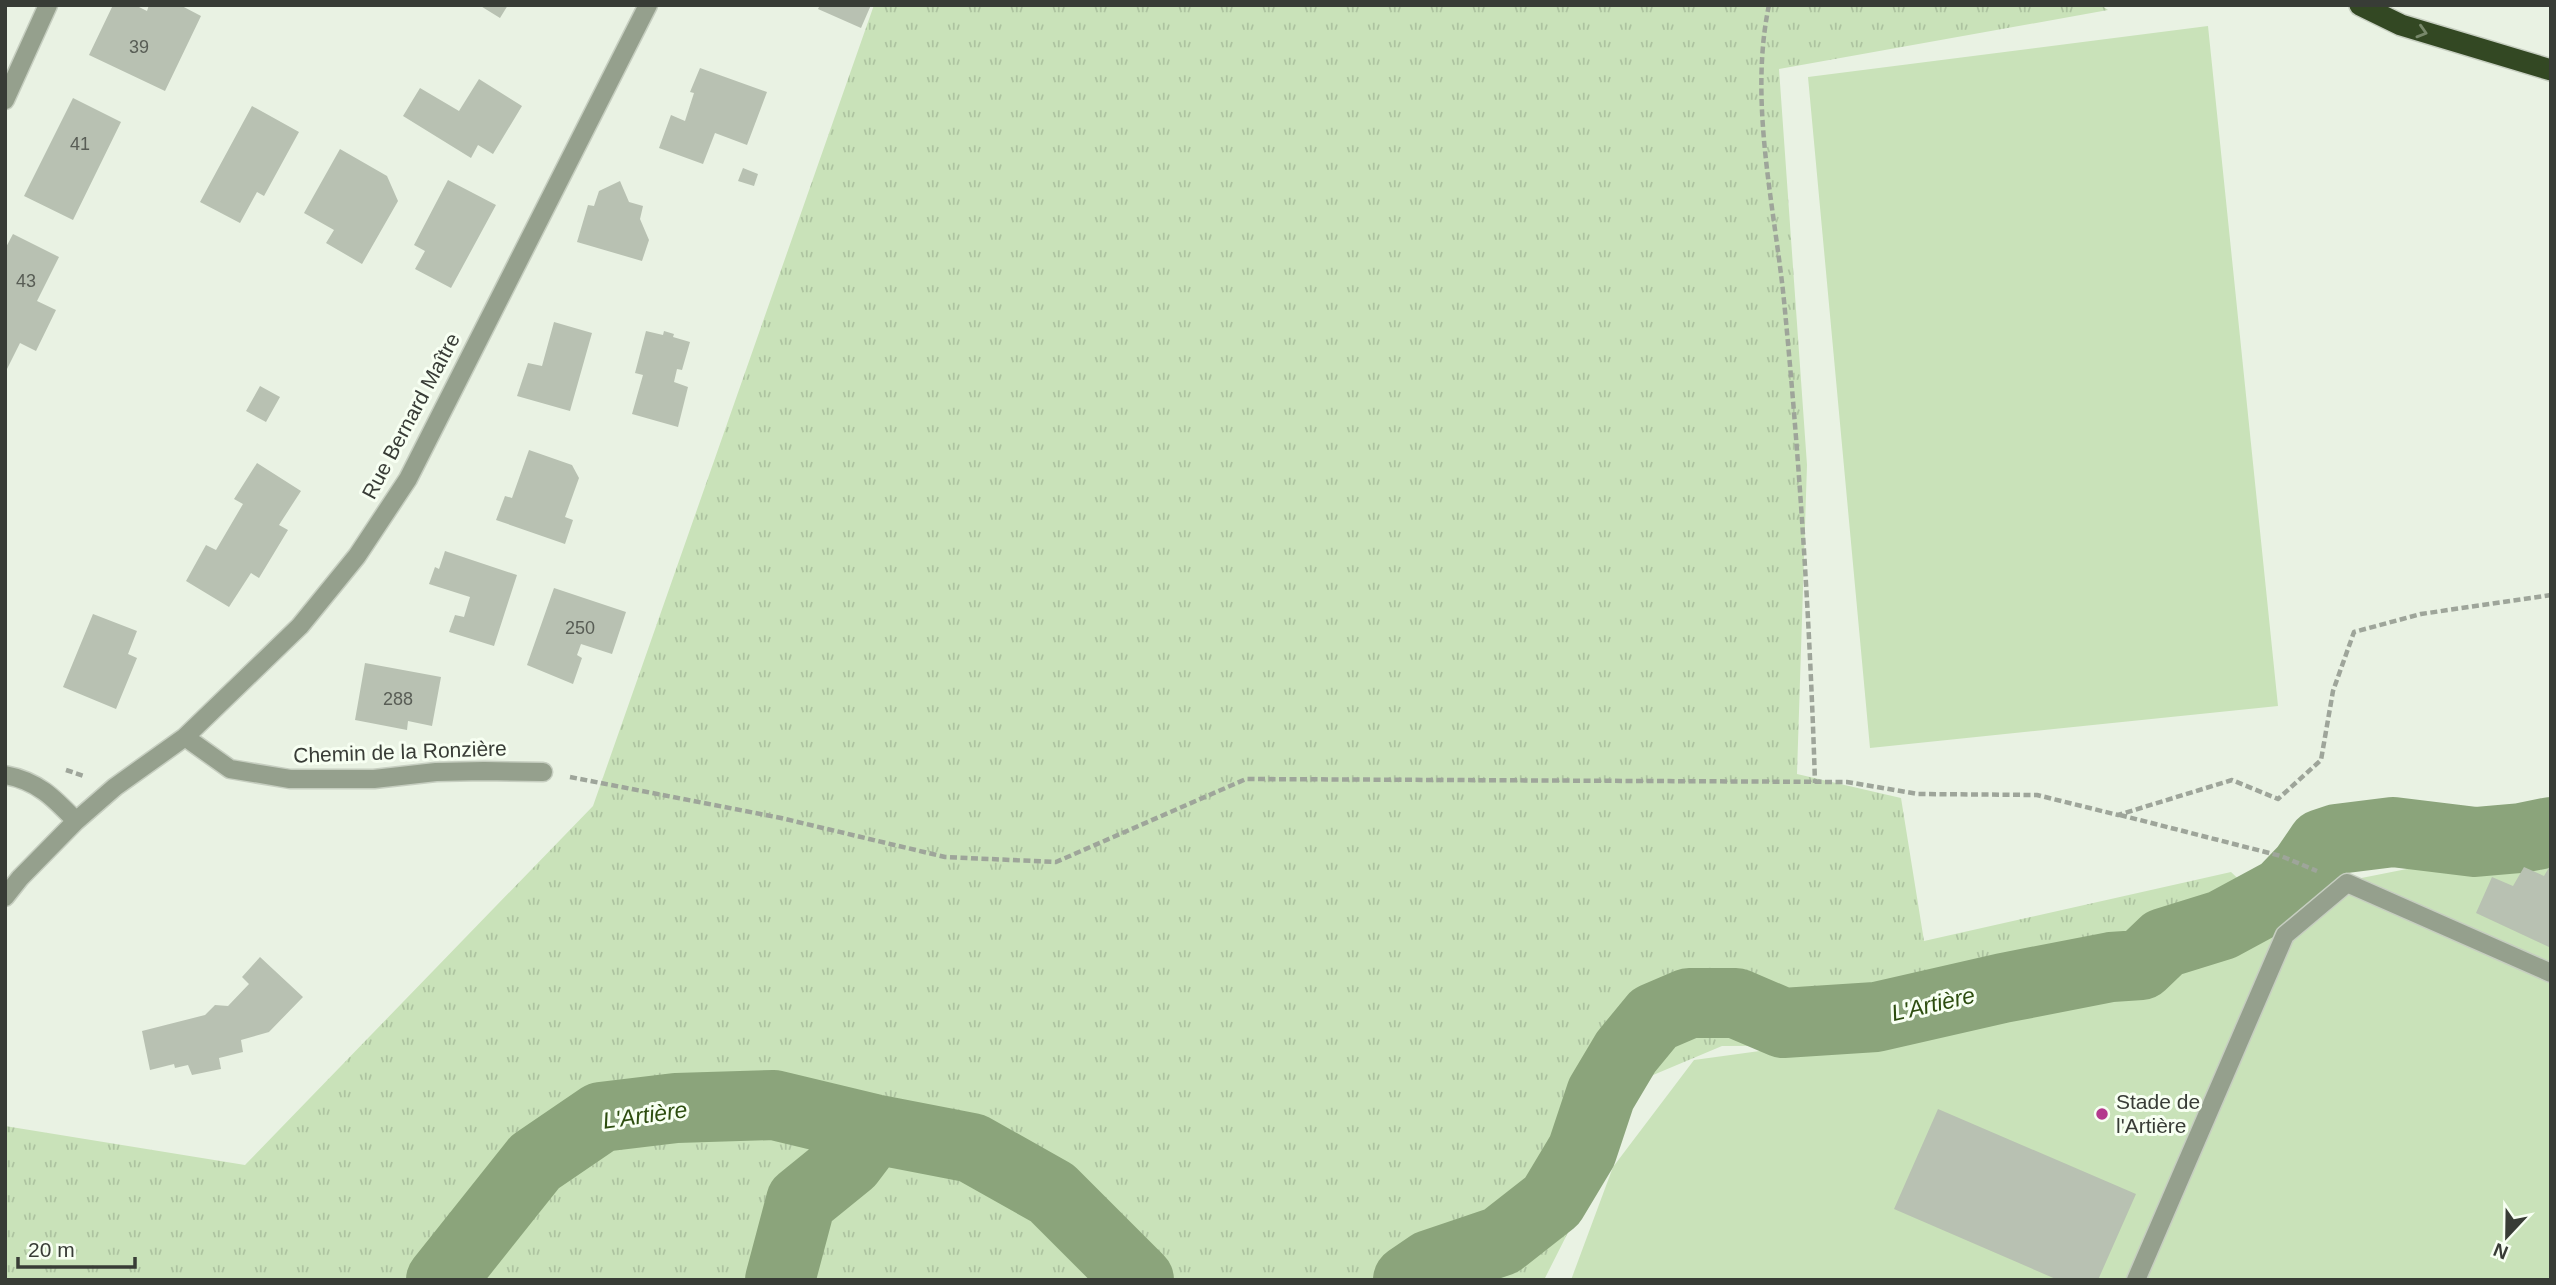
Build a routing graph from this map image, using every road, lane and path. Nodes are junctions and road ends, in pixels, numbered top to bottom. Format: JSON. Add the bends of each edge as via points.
{"nodes":[{"id":1,"x":48,"y":5,"type":"edge"},
{"id":2,"x":648,"y":5,"type":"edge"},
{"id":3,"x":1769,"y":5,"type":"edge"},
{"id":4,"x":2360,"y":5,"type":"edge"},
{"id":5,"x":2551,"y":70,"type":"edge"},
{"id":6,"x":5,"y":100,"type":"edge"},
{"id":7,"x":2551,"y":596,"type":"edge"},
{"id":8,"x":185,"y":737,"type":"junction"},
{"id":9,"x":543,"y":772,"type":"joint"},
{"id":10,"x":5,"y":775,"type":"edge"},
{"id":11,"x":1815,"y":783,"type":"junction"},
{"id":12,"x":2118,"y":815,"type":"junction"},
{"id":13,"x":76,"y":821,"type":"junction"},
{"id":14,"x":2281,"y":856,"type":"dead end"},
{"id":15,"x":5,"y":897,"type":"edge"},
{"id":16,"x":2551,"y":973,"type":"edge"},
{"id":17,"x":2136,"y":1280,"type":"edge"}],
"edges":[{"from":1,"to":6,"type":"street"},
{"from":2,"to":8,"type":"street","name":"Rue Bernard Maître","via":[[408,479],[357,556],[300,626]]},
{"from":3,"to":11,"type":"path","via":[[1762,39],[1763,133],[1785,309],[1808,601]]},
{"from":4,"to":5,"type":"highway","one_way":true,"via":[[2401,25]]},
{"from":7,"to":12,"type":"path","via":[[2421,614],[2354,632],[2333,691],[2321,760],[2278,799],[2232,780]]},
{"from":8,"to":9,"type":"street","name":"Chemin de la Ronzière","via":[[230,769],[290,779]]},
{"from":8,"to":13,"type":"street","name":"Rue Bernard Maître"},
{"from":9,"to":11,"type":"path","via":[[781,818],[945,857],[1056,862],[1246,779]]},
{"from":10,"to":13,"type":"street","via":[[47,791]]},
{"from":11,"to":12,"type":"path","via":[[1847,782],[1919,794],[2037,795]]},
{"from":12,"to":14,"type":"path"},
{"from":13,"to":15,"type":"street","name":"Rue Bernard Maître"},
{"from":16,"to":17,"type":"street","via":[[2347,883],[2285,935]]}]}
